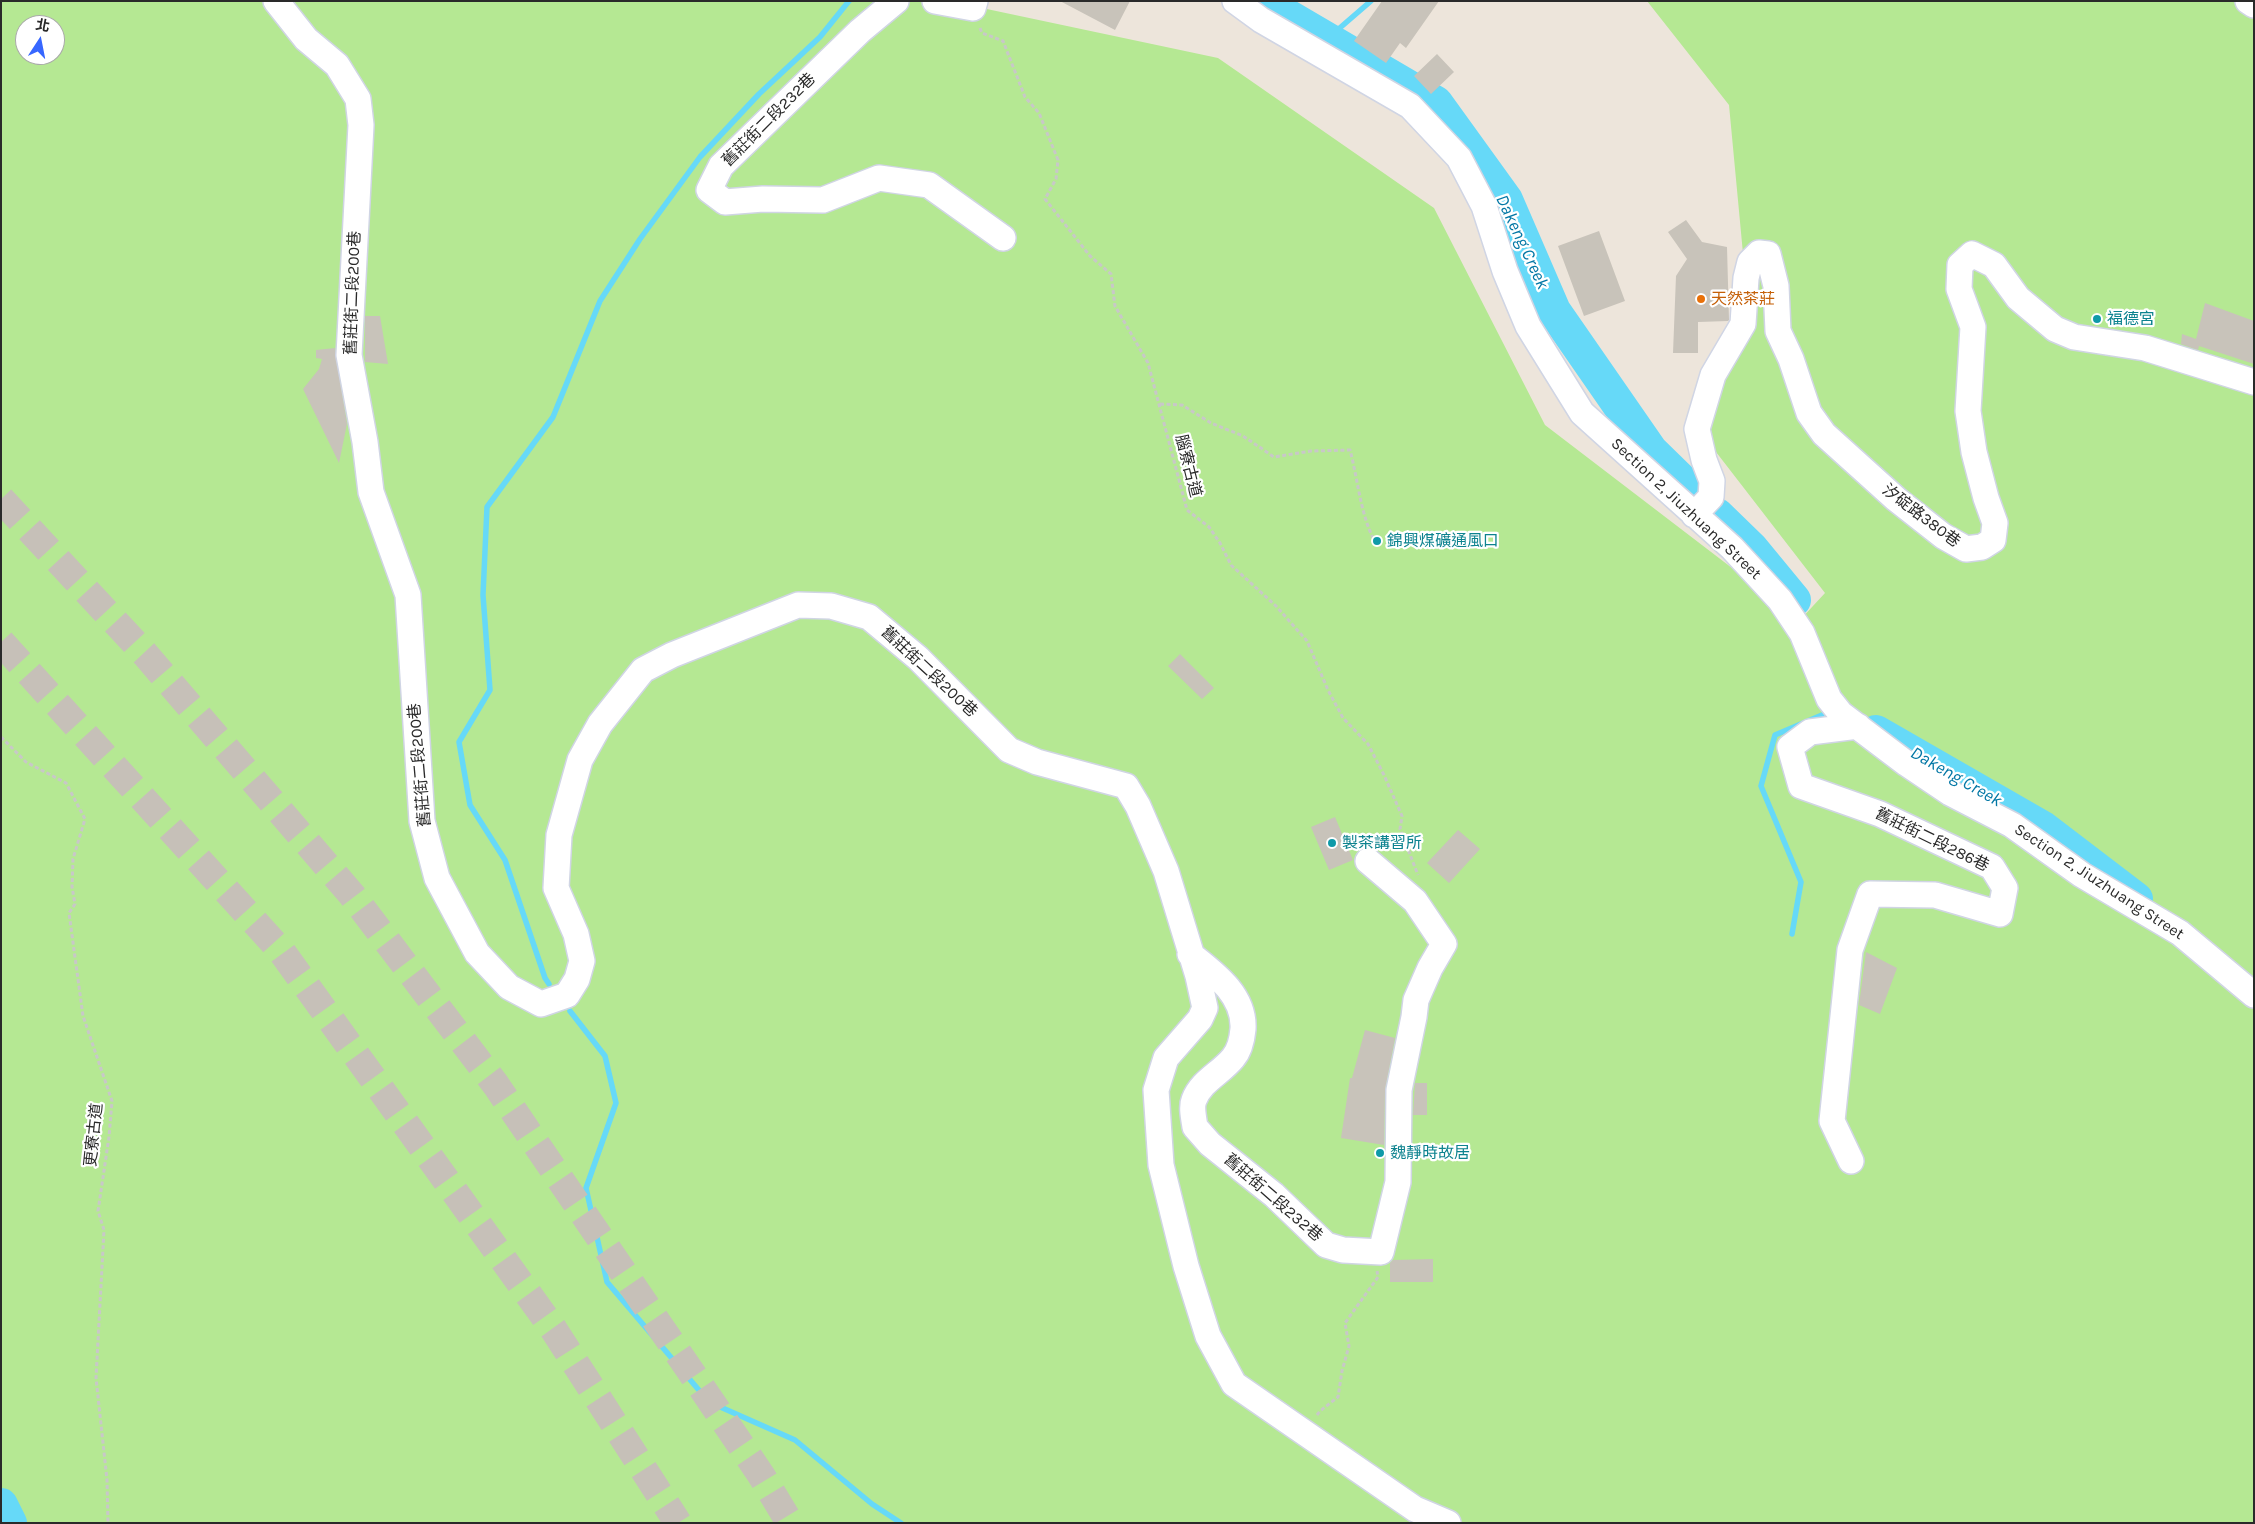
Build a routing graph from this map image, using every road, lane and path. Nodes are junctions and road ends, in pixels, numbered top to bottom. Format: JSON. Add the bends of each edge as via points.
{"nodes":[{"id":1,"x":276,"y":1,"type":"edge"},
{"id":2,"x":896,"y":1,"type":"edge"},
{"id":3,"x":935,"y":1,"type":"edge"},
{"id":4,"x":1235,"y":1,"type":"edge"},
{"id":5,"x":2248,"y":1,"type":"edge"},
{"id":6,"x":974,"y":4,"type":"edge"},
{"id":7,"x":2254,"y":5,"type":"edge"},
{"id":8,"x":1003,"y":238,"type":"dead end"},
{"id":9,"x":2254,"y":382,"type":"edge"},
{"id":10,"x":1160,"y":404,"type":"junction"},
{"id":11,"x":1694,"y":515,"type":"junction"},
{"id":12,"x":1373,"y":538,"type":"dead end"},
{"id":13,"x":1858,"y":726,"type":"junction"},
{"id":14,"x":1,"y":737,"type":"edge"},
{"id":15,"x":1368,"y":861,"type":"dead end"},
{"id":16,"x":1422,"y":882,"type":"dead end"},
{"id":17,"x":1190,"y":954,"type":"junction"},
{"id":18,"x":2254,"y":994,"type":"edge"},
{"id":19,"x":1851,"y":1161,"type":"dead end"},
{"id":20,"x":1375,"y":1252,"type":"junction"},
{"id":21,"x":1306,"y":1433,"type":"junction"},
{"id":22,"x":108,"y":1523,"type":"edge"},
{"id":23,"x":1448,"y":1523,"type":"edge"}],
"edges":[{"from":1,"to":17,"type":"street","name":"舊莊街二段200巷","via":[[306,39],[337,65],[358,99],[361,125],[349,355],[371,492],[408,595],[422,821],[437,878],[477,953],[509,987],[541,1004],[567,995],[577,979],[582,961],[576,934],[556,888],[559,836],[580,760],[600,724],[643,670],[729,631],[798,606],[831,606],[869,617],[918,658],[1009,750],[1037,762],[1126,786],[1166,871]]},
{"from":2,"to":8,"type":"street","name":"舊莊街二段232巷","via":[[860,31],[721,166],[709,190],[725,202],[823,200],[879,178],[929,185]]},
{"from":3,"to":6,"type":"street"},
{"from":4,"to":11,"type":"street","name":"Section 2, Jiuzhuang Street","via":[[1261,20],[1410,106],[1459,158],[1484,206],[1528,326],[1582,413]]},
{"from":5,"to":7,"type":"street"},
{"from":6,"to":10,"type":"path","name":"腦寮古道","via":[[982,33],[1003,42],[1025,97],[1038,113],[1058,160],[1056,179],[1045,199],[1090,256],[1111,274],[1115,306],[1148,363]]},
{"from":9,"to":11,"type":"street","name":"汐碇路380巷","via":[[2145,348],[2074,337],[2055,329],[2018,298],[1994,265],[1972,254],[1960,265],[1959,289],[1973,327],[1968,411],[1974,452],[1995,523],[1993,540],[1982,547],[1966,549],[1943,536],[1896,499],[1824,434],[1809,413],[1791,358],[1778,331],[1776,286],[1768,254],[1759,254],[1750,262],[1746,278],[1744,324],[1713,375],[1697,429],[1712,481],[1711,497]]},
{"from":10,"to":12,"type":"path","via":[[1182,405],[1211,423],[1243,436],[1274,457],[1311,451],[1350,450],[1364,518]]},
{"from":10,"to":16,"type":"path","name":"腦寮古道","via":[[1187,510],[1209,527],[1231,564],[1276,606],[1307,641],[1343,718],[1368,744],[1384,776],[1402,816],[1400,829]]},
{"from":11,"to":13,"type":"street","name":"Section 2, Jiuzhuang Street","via":[[1732,548],[1780,600],[1802,633],[1829,699],[1841,714]]},
{"from":13,"to":18,"type":"street","name":"Section 2, Jiuzhuang Street","via":[[1950,793],[2012,826],[2082,875],[2180,933]]},
{"from":13,"to":19,"type":"street","name":"舊莊街二段286巷","via":[[1810,732],[1790,746],[1801,786],[1880,814],[1992,867],[2005,888],[2000,914],[1935,895],[1870,894],[1850,950],[1832,1121]]},
{"from":14,"to":22,"type":"path","name":"更寮古道","via":[[26,762],[66,784],[85,819],[73,858],[75,904],[69,913],[83,1016],[112,1101],[98,1211],[104,1230],[96,1378],[108,1480]]},
{"from":15,"to":20,"type":"street","via":[[1415,901],[1444,944],[1416,1000],[1399,1090],[1398,1182],[1381,1252]]},
{"from":17,"to":20,"type":"street","name":"舊莊街二段232巷","via":[[1216,974],[1235,997],[1243,1019],[1242,1042],[1233,1058],[1211,1076],[1193,1101],[1195,1127],[1210,1144],[1274,1195],[1326,1245],[1343,1250]]},
{"from":17,"to":21,"type":"street","name":"舊莊街二段200巷","via":[[1205,1008],[1200,1019],[1166,1058],[1156,1090],[1161,1166],[1186,1266],[1208,1336],[1234,1384]]},
{"from":20,"to":21,"type":"path","via":[[1378,1277],[1345,1323],[1349,1346],[1338,1397],[1320,1410]]},
{"from":21,"to":23,"type":"street","via":[[1415,1510]]}]}
